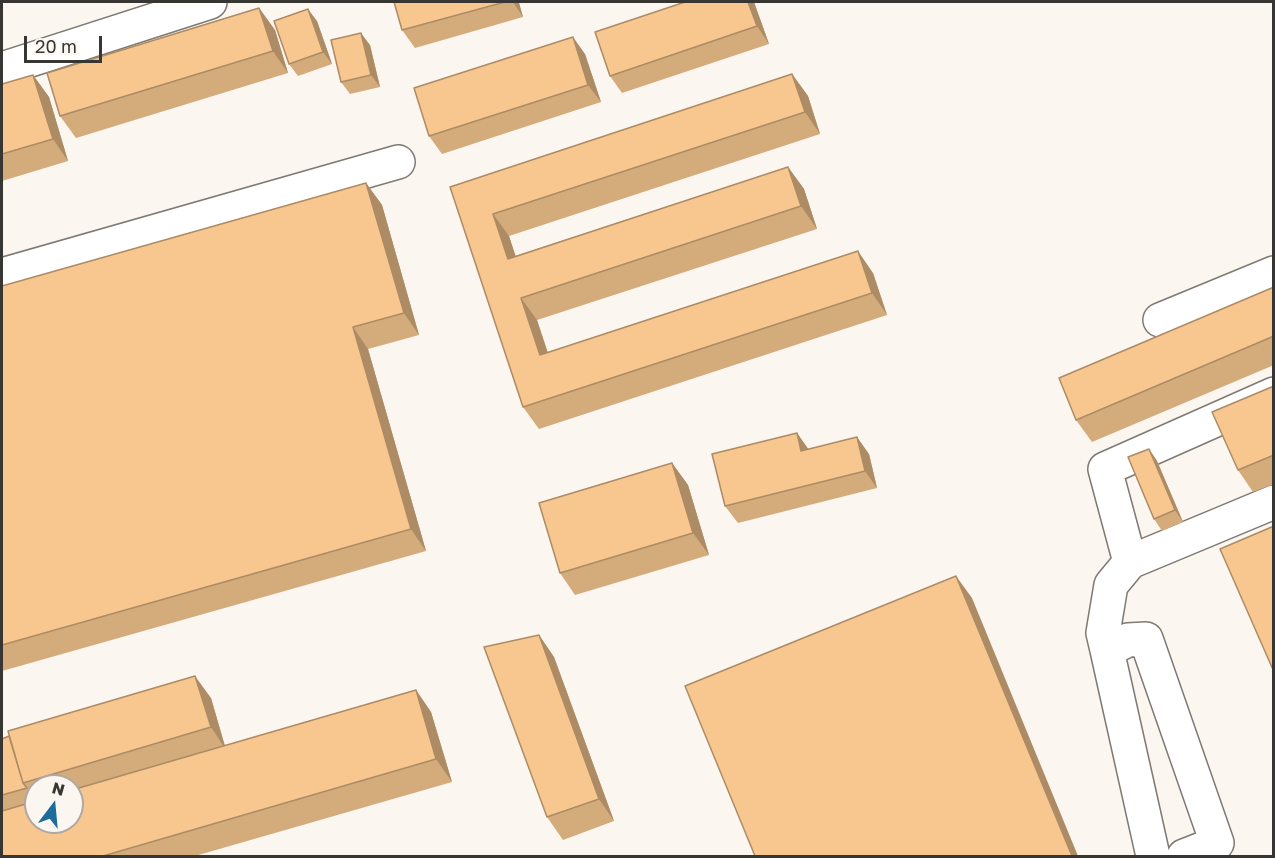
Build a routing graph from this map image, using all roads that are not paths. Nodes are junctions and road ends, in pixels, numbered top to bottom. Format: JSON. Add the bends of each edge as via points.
{"nodes":[{"id":1,"x":210,"y":2,"type":"edge"},
{"id":2,"x":2,"y":69,"type":"edge"},
{"id":3,"x":398,"y":162,"type":"dead end"},
{"id":4,"x":1274,"y":273,"type":"edge"},
{"id":5,"x":2,"y":275,"type":"edge"},
{"id":6,"x":1160,"y":320,"type":"dead end"},
{"id":7,"x":1274,"y":394,"type":"edge"},
{"id":8,"x":1274,"y":502,"type":"edge"},
{"id":9,"x":1130,"y":562,"type":"junction"},
{"id":10,"x":1107,"y":650,"type":"junction"},
{"id":11,"x":1153,"y":856,"type":"edge"},
{"id":12,"x":1184,"y":856,"type":"edge"}],
"edges":[{"from":1,"to":2,"type":"street"},
{"from":3,"to":5,"type":"street"},
{"from":4,"to":6,"type":"street"},
{"from":7,"to":9,"type":"street","via":[[1105,469]]},
{"from":8,"to":9,"type":"street"},
{"from":9,"to":10,"type":"street","via":[[1111,585],[1103,633]]},
{"from":10,"to":11,"type":"street"},
{"from":10,"to":12,"type":"street","via":[[1128,640],[1146,639],[1217,843]]}]}
